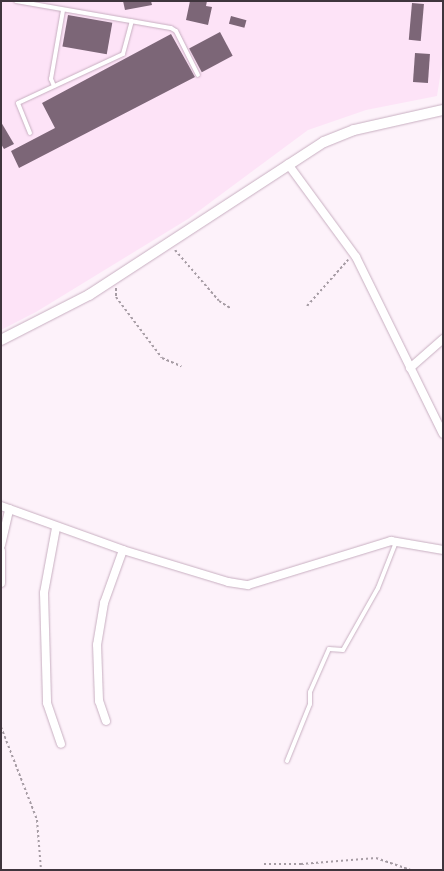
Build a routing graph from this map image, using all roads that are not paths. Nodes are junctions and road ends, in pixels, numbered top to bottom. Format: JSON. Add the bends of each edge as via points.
{"nodes":[{"id":1,"x":16,"y":1,"type":"edge"},
{"id":2,"x":22,"y":2,"type":"edge"},
{"id":3,"x":64,"y":10,"type":"junction"},
{"id":4,"x":132,"y":21,"type":"junction"},
{"id":5,"x":198,"y":75,"type":"dead end"},
{"id":6,"x":54,"y":86,"type":"junction"},
{"id":7,"x":443,"y":110,"type":"edge"},
{"id":8,"x":30,"y":133,"type":"dead end"},
{"id":9,"x":288,"y":164,"type":"junction"},
{"id":10,"x":443,"y":339,"type":"edge"},
{"id":11,"x":1,"y":340,"type":"edge"},
{"id":12,"x":410,"y":368,"type":"junction"},
{"id":13,"x":443,"y":434,"type":"edge"},
{"id":14,"x":5,"y":508,"type":"edge"},
{"id":15,"x":56,"y":528,"type":"junction"},
{"id":16,"x":396,"y":542,"type":"junction"},
{"id":17,"x":1,"y":545,"type":"edge"},
{"id":18,"x":124,"y":550,"type":"junction"},
{"id":19,"x":443,"y":550,"type":"edge"},
{"id":20,"x":1,"y":551,"type":"edge"},
{"id":21,"x":1,"y":583,"type":"edge"},
{"id":22,"x":106,"y":721,"type":"dead end"},
{"id":23,"x":61,"y":744,"type":"dead end"},
{"id":24,"x":287,"y":761,"type":"dead end"}],
"edges":[{"from":1,"to":2,"type":"lane"},
{"from":2,"to":3,"type":"lane"},
{"from":3,"to":4,"type":"lane"},
{"from":3,"to":6,"type":"lane","via":[[51,79]]},
{"from":4,"to":5,"type":"lane","via":[[176,31]]},
{"from":4,"to":6,"type":"lane","via":[[123,54]]},
{"from":6,"to":8,"type":"lane","via":[[18,103]]},
{"from":7,"to":9,"type":"main road","via":[[354,130],[324,142]]},
{"from":9,"to":11,"type":"main road","via":[[89,295]]},
{"from":9,"to":12,"type":"street","via":[[354,255]]},
{"from":10,"to":12,"type":"street"},
{"from":12,"to":13,"type":"street"},
{"from":14,"to":15,"type":"street"},
{"from":14,"to":17,"type":"street"},
{"from":15,"to":18,"type":"street"},
{"from":15,"to":23,"type":"street","via":[[44,593],[47,702]]},
{"from":16,"to":18,"type":"street","via":[[248,584],[228,582]]},
{"from":16,"to":19,"type":"street"},
{"from":16,"to":24,"type":"lane","via":[[378,588],[343,650],[329,649],[310,692],[310,704]]},
{"from":18,"to":22,"type":"street","via":[[104,603],[97,646],[100,701]]},
{"from":20,"to":21,"type":"street"}]}
